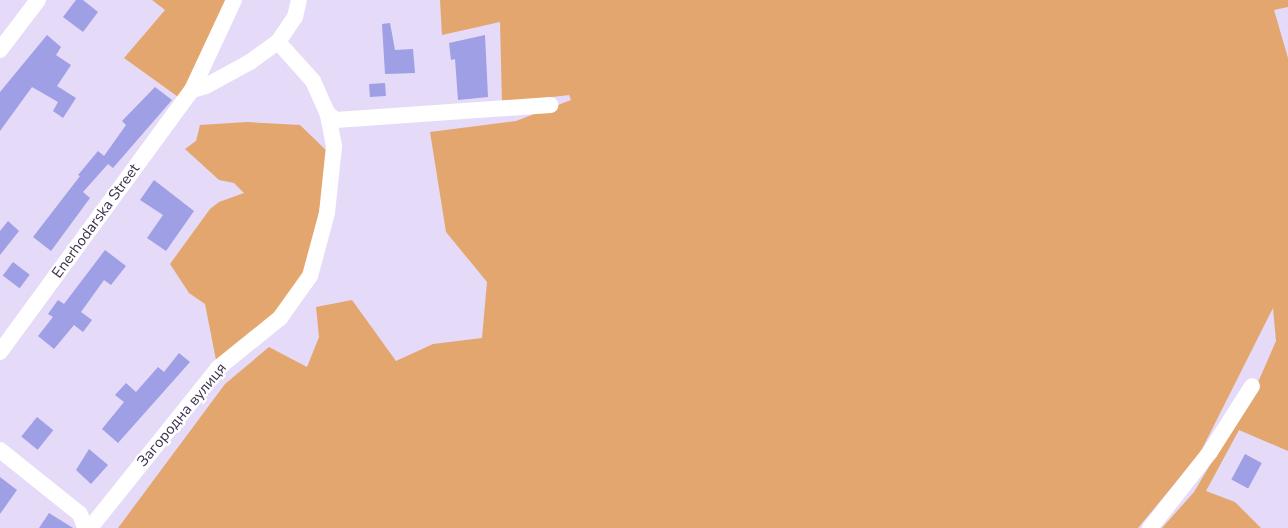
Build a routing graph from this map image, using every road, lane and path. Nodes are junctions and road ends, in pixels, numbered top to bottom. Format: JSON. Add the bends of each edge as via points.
{"nodes":[{"id":1,"x":38,"y":0,"type":"edge"},
{"id":2,"x":234,"y":0,"type":"edge"},
{"id":3,"x":299,"y":0,"type":"edge"},
{"id":4,"x":278,"y":42,"type":"junction"},
{"id":5,"x":0,"y":50,"type":"edge"},
{"id":6,"x":192,"y":90,"type":"junction"},
{"id":7,"x":550,"y":105,"type":"dead end"},
{"id":8,"x":328,"y":114,"type":"junction"},
{"id":9,"x":0,"y":352,"type":"edge"},
{"id":10,"x":1252,"y":386,"type":"dead end"},
{"id":11,"x":0,"y":450,"type":"edge"},
{"id":12,"x":85,"y":528,"type":"edge"},
{"id":13,"x":90,"y":528,"type":"edge"},
{"id":14,"x":1150,"y":528,"type":"edge"}],
"edges":[{"from":1,"to":5,"type":"street"},
{"from":2,"to":6,"type":"street","name":"Enerhodarska Street"},
{"from":3,"to":4,"type":"street","via":[[295,16]]},
{"from":4,"to":6,"type":"street","via":[[241,67]]},
{"from":4,"to":8,"type":"street","name":"Загородна вулиця","via":[[313,81]]},
{"from":6,"to":9,"type":"street","name":"Enerhodarska Street"},
{"from":7,"to":8,"type":"street","via":[[353,121],[336,120]]},
{"from":8,"to":13,"type":"street","name":"Загородна вулиця","via":[[334,146],[327,213],[310,276],[280,318],[218,368]]},
{"from":10,"to":14,"type":"street","via":[[1210,452]]},
{"from":11,"to":12,"type":"street","via":[[80,514]]}]}
